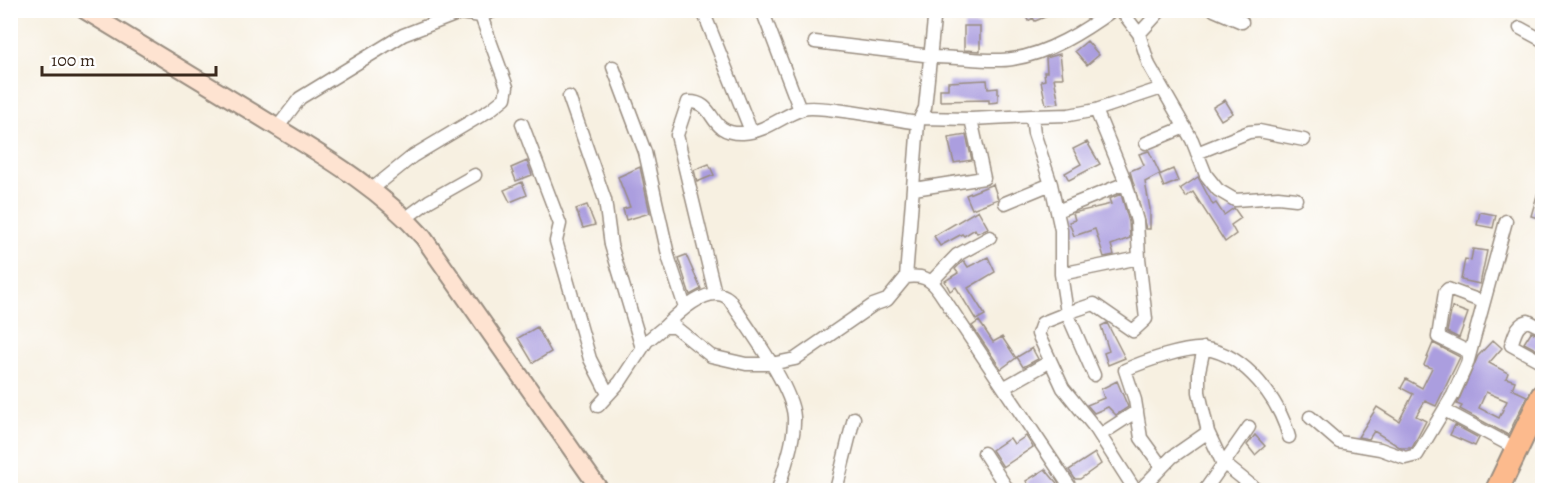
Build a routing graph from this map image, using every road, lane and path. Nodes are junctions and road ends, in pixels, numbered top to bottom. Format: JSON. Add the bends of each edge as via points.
{"nodes":[{"id":1,"x":84,"y":10,"type":"edge"},
{"id":2,"x":496,"y":10,"type":"edge"},
{"id":3,"x":762,"y":10,"type":"edge"},
{"id":4,"x":934,"y":10,"type":"edge"},
{"id":5,"x":1113,"y":10,"type":"edge"},
{"id":6,"x":1121,"y":10,"type":"edge"},
{"id":7,"x":1161,"y":10,"type":"edge"},
{"id":8,"x":1214,"y":10,"type":"edge"},
{"id":9,"x":703,"y":11,"type":"edge"},
{"id":10,"x":481,"y":16,"type":"junction"},
{"id":11,"x":1242,"y":22,"type":"dead end"},
{"id":12,"x":1520,"y":28,"type":"dead end"},
{"id":13,"x":1138,"y":34,"type":"junction"},
{"id":14,"x":1542,"y":40,"type":"edge"},
{"id":15,"x":815,"y":42,"type":"dead end"},
{"id":16,"x":932,"y":57,"type":"junction"},
{"id":17,"x":613,"y":67,"type":"dead end"},
{"id":18,"x":1162,"y":88,"type":"junction"},
{"id":19,"x":569,"y":97,"type":"dead end"},
{"id":20,"x":800,"y":110,"type":"junction"},
{"id":21,"x":1096,"y":110,"type":"junction"},
{"id":22,"x":1032,"y":116,"type":"junction"},
{"id":23,"x":971,"y":119,"type":"junction"},
{"id":24,"x":919,"y":121,"type":"junction"},
{"id":25,"x":522,"y":124,"type":"dead end"},
{"id":26,"x":1185,"y":127,"type":"junction"},
{"id":27,"x":277,"y":128,"type":"junction"},
{"id":28,"x":751,"y":131,"type":"junction"},
{"id":29,"x":1304,"y":140,"type":"dead end"},
{"id":30,"x":1146,"y":143,"type":"dead end"},
{"id":31,"x":1197,"y":153,"type":"junction"},
{"id":32,"x":475,"y":175,"type":"dead end"},
{"id":33,"x":1126,"y":183,"type":"junction"},
{"id":34,"x":1051,"y":184,"type":"junction"},
{"id":35,"x":372,"y":189,"type":"junction"},
{"id":36,"x":914,"y":189,"type":"junction"},
{"id":37,"x":1296,"y":199,"type":"dead end"},
{"id":38,"x":1005,"y":203,"type":"dead end"},
{"id":39,"x":1057,"y":211,"type":"junction"},
{"id":40,"x":406,"y":218,"type":"junction"},
{"id":41,"x":1506,"y":221,"type":"dead end"},
{"id":42,"x":990,"y":237,"type":"dead end"},
{"id":43,"x":1139,"y":258,"type":"junction"},
{"id":44,"x":1061,"y":274,"type":"junction"},
{"id":45,"x":906,"y":277,"type":"junction"},
{"id":46,"x":932,"y":281,"type":"junction"},
{"id":47,"x":715,"y":293,"type":"junction"},
{"id":48,"x":1483,"y":302,"type":"junction"},
{"id":49,"x":685,"y":307,"type":"junction"},
{"id":50,"x":1067,"y":313,"type":"junction"},
{"id":51,"x":664,"y":327,"type":"junction"},
{"id":52,"x":1542,"y":328,"type":"edge"},
{"id":53,"x":642,"y":348,"type":"junction"},
{"id":54,"x":1204,"y":348,"type":"junction"},
{"id":55,"x":1469,"y":352,"type":"junction"},
{"id":56,"x":1542,"y":362,"type":"edge"},
{"id":57,"x":1049,"y":363,"type":"junction"},
{"id":58,"x":771,"y":364,"type":"junction"},
{"id":59,"x":1094,"y":375,"type":"dead end"},
{"id":60,"x":1005,"y":387,"type":"junction"},
{"id":61,"x":608,"y":394,"type":"junction"},
{"id":62,"x":1542,"y":396,"type":"edge"},
{"id":63,"x":598,"y":406,"type":"dead end"},
{"id":64,"x":1444,"y":410,"type":"junction"},
{"id":65,"x":1137,"y":411,"type":"junction"},
{"id":66,"x":1310,"y":417,"type":"dead end"},
{"id":67,"x":854,"y":418,"type":"dead end"},
{"id":68,"x":1249,"y":427,"type":"dead end"},
{"id":69,"x":1208,"y":432,"type":"junction"},
{"id":70,"x":1100,"y":435,"type":"junction"},
{"id":71,"x":1289,"y":437,"type":"dead end"},
{"id":72,"x":1517,"y":449,"type":"junction"},
{"id":73,"x":984,"y":453,"type":"dead end"},
{"id":74,"x":1222,"y":462,"type":"junction"},
{"id":75,"x":1162,"y":467,"type":"junction"},
{"id":76,"x":600,"y":490,"type":"edge"},
{"id":77,"x":778,"y":490,"type":"edge"},
{"id":78,"x":836,"y":490,"type":"edge"},
{"id":79,"x":1008,"y":490,"type":"edge"},
{"id":80,"x":1072,"y":490,"type":"edge"},
{"id":81,"x":1135,"y":490,"type":"edge"},
{"id":82,"x":1140,"y":490,"type":"edge"},
{"id":83,"x":1204,"y":490,"type":"edge"},
{"id":84,"x":1257,"y":490,"type":"edge"},
{"id":85,"x":1497,"y":490,"type":"edge"}],
"edges":[{"from":1,"to":27,"type":"street"},
{"from":2,"to":10,"type":"street"},
{"from":3,"to":20,"type":"street"},
{"from":4,"to":16,"type":"street"},
{"from":5,"to":16,"type":"street","via":[[1085,30],[1010,60]]},
{"from":6,"to":13,"type":"street"},
{"from":7,"to":13,"type":"street"},
{"from":8,"to":11,"type":"street"},
{"from":9,"to":28,"type":"street"},
{"from":10,"to":27,"type":"street","via":[[460,13],[403,35],[300,98]]},
{"from":10,"to":35,"type":"street","via":[[507,87],[505,98],[413,156]]},
{"from":12,"to":14,"type":"street"},
{"from":13,"to":18,"type":"street"},
{"from":15,"to":16,"type":"street"},
{"from":16,"to":24,"type":"street"},
{"from":17,"to":49,"type":"street","via":[[645,152],[669,259]]},
{"from":18,"to":21,"type":"street"},
{"from":18,"to":26,"type":"street"},
{"from":19,"to":53,"type":"street","via":[[605,200],[611,245]]},
{"from":20,"to":24,"type":"street"},
{"from":20,"to":28,"type":"street","via":[[778,123]]},
{"from":21,"to":22,"type":"street"},
{"from":21,"to":33,"type":"street"},
{"from":22,"to":23,"type":"street"},
{"from":22,"to":34,"type":"street"},
{"from":23,"to":24,"type":"street"},
{"from":23,"to":36,"type":"street","via":[[984,178]]},
{"from":24,"to":36,"type":"street"},
{"from":25,"to":61,"type":"street","via":[[560,224],[556,241],[590,359]]},
{"from":26,"to":30,"type":"street"},
{"from":26,"to":31,"type":"street"},
{"from":27,"to":35,"type":"street"},
{"from":28,"to":47,"type":"street","via":[[727,131],[716,125],[706,106],[688,102],[677,135]]},
{"from":29,"to":31,"type":"street","via":[[1249,132]]},
{"from":31,"to":37,"type":"street","via":[[1206,175],[1225,197]]},
{"from":32,"to":40,"type":"street"},
{"from":33,"to":39,"type":"street"},
{"from":33,"to":43,"type":"street","via":[[1137,221]]},
{"from":34,"to":38,"type":"street"},
{"from":34,"to":39,"type":"street"},
{"from":35,"to":40,"type":"street"},
{"from":36,"to":45,"type":"street"},
{"from":39,"to":44,"type":"street"},
{"from":40,"to":76,"type":"street"},
{"from":41,"to":48,"type":"street"},
{"from":42,"to":46,"type":"street","via":[[957,255]]},
{"from":43,"to":44,"type":"street"},
{"from":43,"to":50,"type":"street","via":[[1146,319],[1134,331],[1094,304]]},
{"from":44,"to":50,"type":"street"},
{"from":45,"to":46,"type":"street","via":[[922,276]]},
{"from":45,"to":58,"type":"street","via":[[887,300],[873,305],[795,359]]},
{"from":46,"to":60,"type":"street"},
{"from":47,"to":49,"type":"street"},
{"from":47,"to":58,"type":"street","via":[[729,299]]},
{"from":48,"to":55,"type":"street"},
{"from":48,"to":55,"type":"street","via":[[1448,289],[1445,292],[1438,337]]},
{"from":49,"to":51,"type":"street"},
{"from":50,"to":57,"type":"street","via":[[1039,327]]},
{"from":50,"to":59,"type":"street"},
{"from":51,"to":53,"type":"street"},
{"from":51,"to":58,"type":"street","via":[[675,327],[711,356],[746,364]]},
{"from":52,"to":56,"type":"street","via":[[1523,322],[1511,345]]},
{"from":53,"to":61,"type":"street"},
{"from":54,"to":65,"type":"street","via":[[1125,370]]},
{"from":54,"to":69,"type":"street","via":[[1199,392]]},
{"from":54,"to":71,"type":"street","via":[[1231,359],[1265,390],[1282,415]]},
{"from":55,"to":64,"type":"street"},
{"from":57,"to":60,"type":"street"},
{"from":57,"to":70,"type":"street","via":[[1063,388]]},
{"from":58,"to":77,"type":"street","via":[[794,416]]},
{"from":60,"to":80,"type":"street"},
{"from":61,"to":63,"type":"street"},
{"from":62,"to":72,"type":"highway"},
{"from":64,"to":66,"type":"street","via":[[1421,450],[1411,458],[1339,442]]},
{"from":64,"to":72,"type":"street"},
{"from":65,"to":70,"type":"street"},
{"from":65,"to":75,"type":"street","via":[[1144,445]]},
{"from":67,"to":78,"type":"street"},
{"from":68,"to":74,"type":"street"},
{"from":69,"to":74,"type":"street"},
{"from":69,"to":75,"type":"street"},
{"from":70,"to":81,"type":"street"},
{"from":72,"to":85,"type":"highway"},
{"from":73,"to":79,"type":"street"},
{"from":74,"to":83,"type":"street"},
{"from":74,"to":84,"type":"street"},
{"from":75,"to":82,"type":"street"}]}
